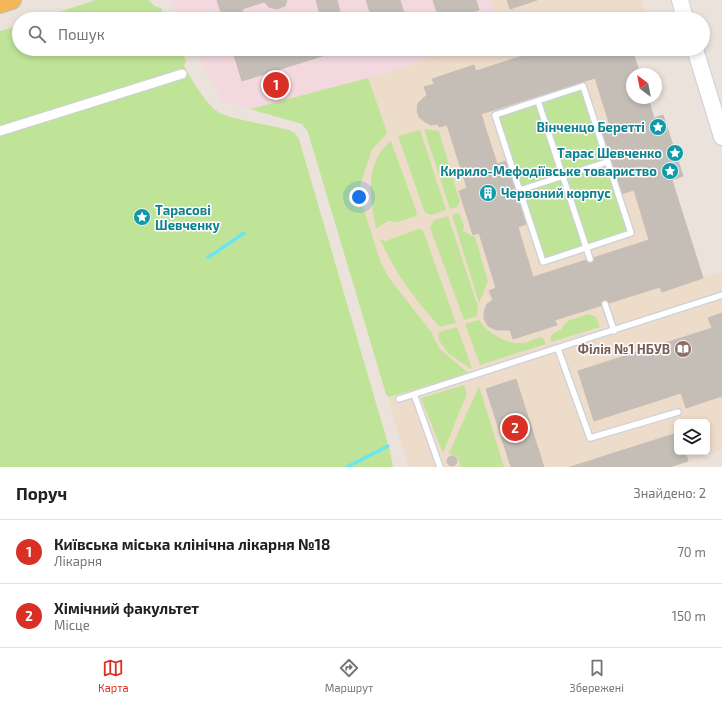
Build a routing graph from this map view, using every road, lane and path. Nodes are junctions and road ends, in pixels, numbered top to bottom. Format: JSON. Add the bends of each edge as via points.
{"nodes":[{"id":1,"x":12,"y":0,"type":"edge"},
{"id":2,"x":680,"y":0,"type":"edge"},
{"id":3,"x":0,"y":4,"type":"edge"},
{"id":4,"x":684,"y":12,"type":"edge"},
{"id":5,"x":697,"y":56,"type":"edge"},
{"id":6,"x":182,"y":74,"type":"dead end"},
{"id":7,"x":538,"y":101,"type":"junction"},
{"id":8,"x":0,"y":131,"type":"edge"},
{"id":9,"x":722,"y":137,"type":"edge"},
{"id":10,"x":607,"y":162,"type":"junction"},
{"id":11,"x":563,"y":176,"type":"junction"},
{"id":12,"x":520,"y":190,"type":"junction"},
{"id":13,"x":586,"y":248,"type":"junction"},
{"id":14,"x":590,"y":259,"type":"dead end"},
{"id":15,"x":722,"y":294,"type":"edge"},
{"id":16,"x":605,"y":304,"type":"dead end"},
{"id":17,"x":614,"y":331,"type":"junction"},
{"id":18,"x":558,"y":348,"type":"junction"},
{"id":19,"x":414,"y":394,"type":"junction"},
{"id":20,"x":399,"y":399,"type":"dead end"},
{"id":21,"x":678,"y":412,"type":"dead end"},
{"id":22,"x":440,"y":467,"type":"edge"}],
"edges":[{"from":1,"to":3,"type":"main road"},
{"from":2,"to":4,"type":"main road"},
{"from":5,"to":9,"type":"main road"},
{"from":6,"to":8,"type":"street"},
{"from":7,"to":10,"type":"lane","via":[[583,86]]},
{"from":7,"to":11,"type":"lane"},
{"from":7,"to":12,"type":"lane","via":[[495,115]]},
{"from":10,"to":11,"type":"lane"},
{"from":10,"to":13,"type":"lane","via":[[631,233]]},
{"from":11,"to":12,"type":"lane"},
{"from":11,"to":13,"type":"lane"},
{"from":12,"to":13,"type":"lane","via":[[543,262]]},
{"from":13,"to":14,"type":"lane"},
{"from":15,"to":17,"type":"lane"},
{"from":16,"to":17,"type":"lane"},
{"from":17,"to":18,"type":"lane"},
{"from":18,"to":19,"type":"lane"},
{"from":18,"to":21,"type":"lane","via":[[590,438]]},
{"from":19,"to":20,"type":"lane"},
{"from":19,"to":22,"type":"lane"}]}
